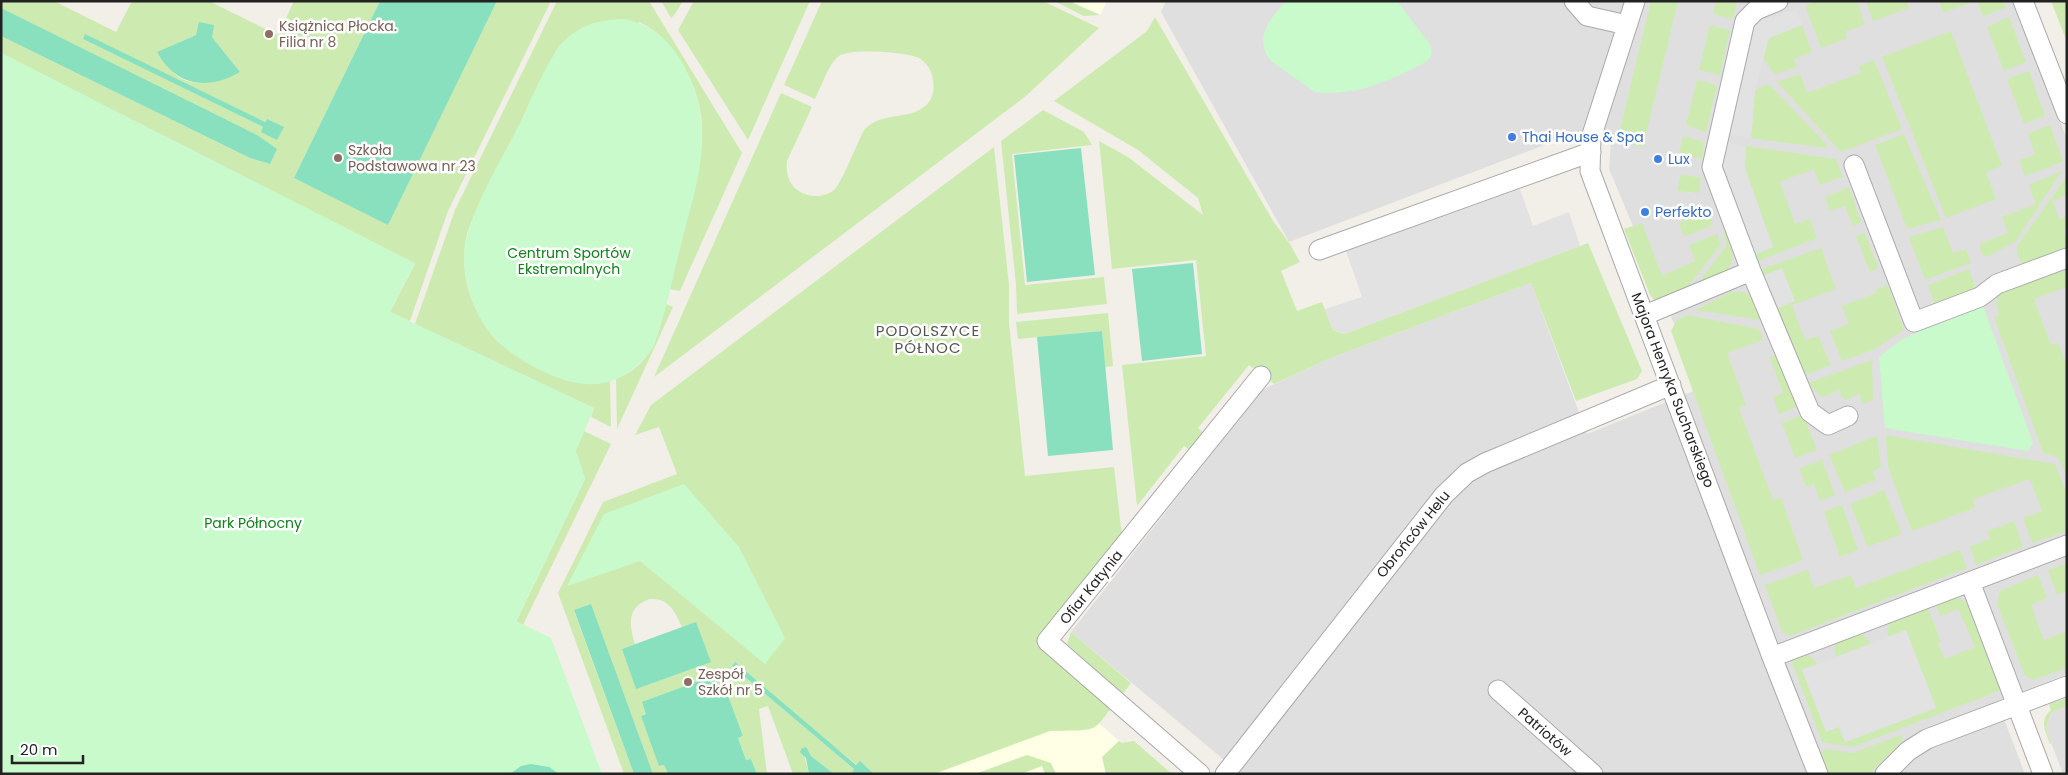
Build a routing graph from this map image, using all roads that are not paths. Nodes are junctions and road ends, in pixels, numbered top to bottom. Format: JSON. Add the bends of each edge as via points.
{"nodes":[{"id":1,"x":1574,"y":1,"type":"edge"},
{"id":2,"x":1635,"y":1,"type":"edge"},
{"id":3,"x":1778,"y":1,"type":"edge"},
{"id":4,"x":2023,"y":1,"type":"edge"},
{"id":5,"x":1627,"y":25,"type":"junction"},
{"id":6,"x":2067,"y":114,"type":"edge"},
{"id":7,"x":1591,"y":152,"type":"junction"},
{"id":8,"x":1854,"y":165,"type":"dead end"},
{"id":9,"x":1319,"y":250,"type":"dead end"},
{"id":10,"x":2067,"y":258,"type":"edge"},
{"id":11,"x":1751,"y":270,"type":"junction"},
{"id":12,"x":1645,"y":314,"type":"junction"},
{"id":13,"x":1261,"y":376,"type":"dead end"},
{"id":14,"x":1671,"y":385,"type":"junction"},
{"id":15,"x":1848,"y":416,"type":"dead end"},
{"id":16,"x":2067,"y":545,"type":"edge"},
{"id":17,"x":1970,"y":582,"type":"junction"},
{"id":18,"x":1772,"y":657,"type":"junction"},
{"id":19,"x":2067,"y":686,"type":"edge"},
{"id":20,"x":1498,"y":690,"type":"dead end"},
{"id":21,"x":2017,"y":705,"type":"junction"},
{"id":22,"x":1200,"y":774,"type":"edge"},
{"id":23,"x":1225,"y":774,"type":"edge"},
{"id":24,"x":1593,"y":774,"type":"edge"},
{"id":25,"x":1818,"y":774,"type":"edge"},
{"id":26,"x":1885,"y":774,"type":"edge"},
{"id":27,"x":2043,"y":774,"type":"edge"}],
"edges":[{"from":1,"to":5,"type":"street","via":[[1587,16]]},
{"from":2,"to":5,"type":"street","name":"Majora Henryka Sucharskiego"},
{"from":3,"to":11,"type":"street","via":[[1756,10],[1745,21],[1712,167]]},
{"from":4,"to":6,"type":"street"},
{"from":5,"to":7,"type":"street","name":"Majora Henryka Sucharskiego","via":[[1591,138]]},
{"from":7,"to":9,"type":"street"},
{"from":7,"to":12,"type":"street","name":"Majora Henryka Sucharskiego","via":[[1590,171]]},
{"from":8,"to":10,"type":"street","via":[[1914,322],[1980,297],[1997,284]]},
{"from":11,"to":12,"type":"street"},
{"from":11,"to":15,"type":"street","via":[[1810,412],[1828,424]]},
{"from":12,"to":14,"type":"street","name":"Majora Henryka Sucharskiego"},
{"from":13,"to":22,"type":"street","name":"Ofiar Katynia","via":[[1048,641]]},
{"from":14,"to":18,"type":"street","name":"Majora Henryka Sucharskiego"},
{"from":14,"to":23,"type":"street","name":"Obrońców Helu","via":[[1467,473],[1444,494]]},
{"from":16,"to":17,"type":"street"},
{"from":17,"to":18,"type":"street"},
{"from":17,"to":21,"type":"street"},
{"from":18,"to":25,"type":"street","name":"Majora Henryka Sucharskiego"},
{"from":19,"to":21,"type":"street"},
{"from":20,"to":24,"type":"street","name":"Patriotów"},
{"from":21,"to":26,"type":"street","via":[[1927,739],[1908,750]]},
{"from":21,"to":27,"type":"street"}]}
